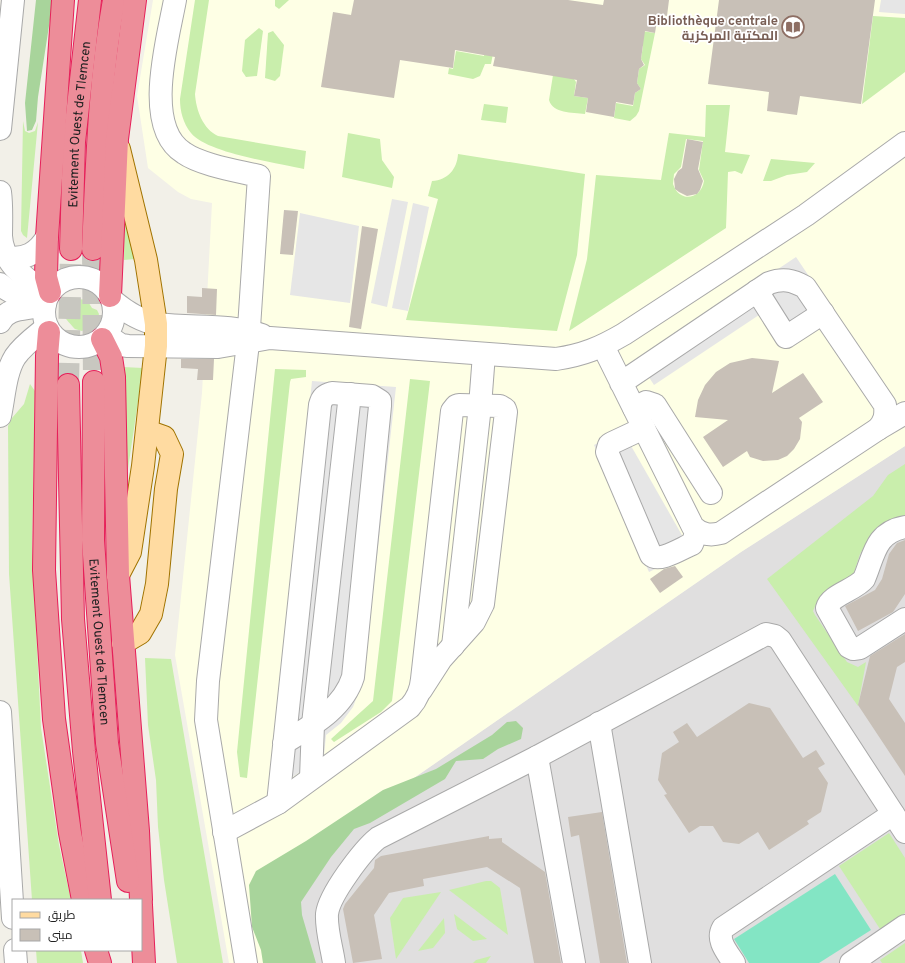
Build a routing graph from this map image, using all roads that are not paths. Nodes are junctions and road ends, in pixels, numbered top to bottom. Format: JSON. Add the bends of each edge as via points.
{"nodes":[{"id":1,"x":13,"y":0,"type":"edge"},
{"id":2,"x":63,"y":0,"type":"edge"},
{"id":3,"x":90,"y":0,"type":"edge"},
{"id":4,"x":114,"y":0,"type":"edge"},
{"id":5,"x":136,"y":0,"type":"edge"},
{"id":6,"x":174,"y":0,"type":"edge"},
{"id":7,"x":0,"y":129,"type":"edge"},
{"id":8,"x":117,"y":139,"type":"junction"},
{"id":9,"x":905,"y":143,"type":"edge"},
{"id":10,"x":0,"y":192,"type":"edge"},
{"id":11,"x":47,"y":237,"type":"junction"},
{"id":12,"x":93,"y":248,"type":"tunnel mouth"},
{"id":13,"x":71,"y":249,"type":"tunnel mouth"},
{"id":14,"x":7,"y":258,"type":"junction"},
{"id":15,"x":0,"y":284,"type":"edge"},
{"id":16,"x":761,"y":297,"type":"junction"},
{"id":17,"x":47,"y":298,"type":"junction"},
{"id":18,"x":112,"y":298,"type":"junction"},
{"id":19,"x":823,"y":313,"type":"junction"},
{"id":20,"x":0,"y":322,"type":"edge"},
{"id":21,"x":156,"y":324,"type":"junction"},
{"id":22,"x":48,"y":329,"type":"junction"},
{"id":23,"x":104,"y":337,"type":"junction"},
{"id":24,"x":248,"y":337,"type":"junction"},
{"id":25,"x":156,"y":346,"type":"junction"},
{"id":26,"x":603,"y":346,"type":"junction"},
{"id":27,"x":484,"y":354,"type":"junction"},
{"id":28,"x":94,"y":382,"type":"tunnel mouth"},
{"id":29,"x":621,"y":383,"type":"junction"},
{"id":30,"x":68,"y":385,"type":"tunnel mouth"},
{"id":31,"x":350,"y":394,"type":"junction"},
{"id":32,"x":480,"y":406,"type":"junction"},
{"id":33,"x":895,"y":407,"type":"edge"},
{"id":34,"x":634,"y":408,"type":"junction"},
{"id":35,"x":905,"y":413,"type":"edge"},
{"id":36,"x":0,"y":416,"type":"edge"},
{"id":37,"x":644,"y":428,"type":"junction"},
{"id":38,"x":878,"y":429,"type":"junction"},
{"id":39,"x":147,"y":430,"type":"junction"},
{"id":40,"x":711,"y":493,"type":"dead end"},
{"id":41,"x":905,"y":527,"type":"edge"},
{"id":42,"x":697,"y":531,"type":"junction"},
{"id":43,"x":118,"y":575,"type":"junction"},
{"id":44,"x":905,"y":619,"type":"edge"},
{"id":45,"x":123,"y":643,"type":"junction"},
{"id":46,"x":421,"y":690,"type":"junction"},
{"id":47,"x":0,"y":712,"type":"edge"},
{"id":48,"x":313,"y":724,"type":"junction"},
{"id":49,"x":599,"y":724,"type":"junction"},
{"id":50,"x":284,"y":743,"type":"junction"},
{"id":51,"x":537,"y":757,"type":"junction"},
{"id":52,"x":311,"y":778,"type":"junction"},
{"id":53,"x":278,"y":803,"type":"junction"},
{"id":54,"x":893,"y":814,"type":"junction"},
{"id":55,"x":224,"y":832,"type":"junction"},
{"id":56,"x":905,"y":832,"type":"edge"},
{"id":57,"x":83,"y":899,"type":"edge"},
{"id":58,"x":100,"y":899,"type":"edge"},
{"id":59,"x":130,"y":899,"type":"edge"},
{"id":60,"x":141,"y":899,"type":"edge"},
{"id":61,"x":12,"y":902,"type":"edge"},
{"id":62,"x":142,"y":924,"type":"edge"},
{"id":63,"x":905,"y":926,"type":"edge"},
{"id":64,"x":15,"y":951,"type":"edge"},
{"id":65,"x":96,"y":951,"type":"edge"},
{"id":66,"x":106,"y":951,"type":"edge"},
{"id":67,"x":138,"y":951,"type":"edge"},
{"id":68,"x":16,"y":963,"type":"edge"},
{"id":69,"x":100,"y":963,"type":"edge"},
{"id":70,"x":108,"y":963,"type":"edge"},
{"id":71,"x":140,"y":963,"type":"edge"},
{"id":72,"x":144,"y":963,"type":"edge"},
{"id":73,"x":246,"y":963,"type":"edge"},
{"id":74,"x":334,"y":963,"type":"edge"},
{"id":75,"x":574,"y":963,"type":"edge"},
{"id":76,"x":640,"y":963,"type":"edge"},
{"id":77,"x":734,"y":963,"type":"edge"},
{"id":78,"x":851,"y":963,"type":"edge"}],
"edges":[{"from":1,"to":7,"type":"street"},
{"from":2,"to":11,"type":"highway"},
{"from":3,"to":13,"type":"highway","name":"Evitement Ouest de Tlemcen","via":[[74,142]]},
{"from":4,"to":12,"type":"highway","name":"Evitement Ouest de Tlemcen","via":[[107,39],[98,139]]},
{"from":5,"to":8,"type":"highway"},
{"from":6,"to":24,"type":"street","via":[[161,93],[161,110],[168,135],[184,154],[224,168],[259,176]]},
{"from":8,"to":18,"type":"highway"},
{"from":8,"to":21,"type":"main road","via":[[146,260]]},
{"from":9,"to":26,"type":"street","via":[[806,215]]},
{"from":10,"to":14,"type":"street","via":[[2,237]]},
{"from":11,"to":14,"type":"street","via":[[30,255],[23,258]]},
{"from":11,"to":17,"type":"highway"},
{"from":14,"to":17,"type":"street","via":[[21,275]]},
{"from":15,"to":17,"type":"street","via":[[23,298]]},
{"from":16,"to":19,"type":"street","via":[[769,283],[781,279],[793,280],[805,286]]},
{"from":16,"to":19,"type":"street","via":[[786,337]]},
{"from":16,"to":29,"type":"street"},
{"from":17,"to":18,"type":"street","via":[[64,280],[82,277],[98,282]]},
{"from":17,"to":20,"type":"street","via":[[33,308],[7,312]]},
{"from":17,"to":22,"type":"street","via":[[44,312]]},
{"from":18,"to":21,"type":"street","via":[[133,315]]},
{"from":18,"to":23,"type":"street","via":[[114,319]]},
{"from":19,"to":33,"type":"street"},
{"from":21,"to":24,"type":"street"},
{"from":21,"to":25,"type":"main road"},
{"from":22,"to":23,"type":"street","via":[[63,343],[74,347],[86,346]]},
{"from":22,"to":36,"type":"street","via":[[14,358]]},
{"from":22,"to":57,"type":"highway","via":[[44,570],[54,719],[70,834]]},
{"from":23,"to":25,"type":"street","via":[[121,345]]},
{"from":23,"to":43,"type":"highway","via":[[114,377]]},
{"from":24,"to":25,"type":"street","via":[[218,347]]},
{"from":24,"to":27,"type":"street"},
{"from":24,"to":55,"type":"street","via":[[208,681],[206,720]]},
{"from":25,"to":39,"type":"main road"},
{"from":26,"to":27,"type":"street","via":[[580,355],[556,358]]},
{"from":26,"to":29,"type":"street"},
{"from":27,"to":32,"type":"street"},
{"from":28,"to":59,"type":"highway","name":"Evitement Ouest de Tlemcen","via":[[93,540],[107,743]]},
{"from":29,"to":34,"type":"street"},
{"from":30,"to":58,"type":"highway","name":"Evitement Ouest de Tlemcen","via":[[73,619]]},
{"from":31,"to":48,"type":"street"},
{"from":31,"to":48,"type":"street","via":[[372,396],[380,402],[353,677],[344,698]]},
{"from":31,"to":50,"type":"street","via":[[326,395],[321,399]]},
{"from":32,"to":46,"type":"street","via":[[453,646],[441,659]]},
{"from":32,"to":46,"type":"street","via":[[459,405],[452,411]]},
{"from":33,"to":38,"type":"street","via":[[886,414]]},
{"from":34,"to":37,"type":"street"},
{"from":34,"to":40,"type":"street","via":[[646,402],[655,405]]},
{"from":35,"to":38,"type":"street"},
{"from":37,"to":42,"type":"street","via":[[692,527]]},
{"from":37,"to":42,"type":"street","via":[[612,443],[607,452],[650,555],[659,558],[692,544]]},
{"from":38,"to":42,"type":"street","via":[[721,532],[705,535]]},
{"from":39,"to":43,"type":"main road","via":[[130,552]]},
{"from":39,"to":45,"type":"main road","via":[[164,437],[172,454],[157,584],[151,614],[140,633]]},
{"from":41,"to":44,"type":"street","via":[[886,534],[877,545],[861,584],[832,600],[827,608],[849,647],[853,649],[860,648]]},
{"from":43,"to":45,"type":"highway"},
{"from":45,"to":60,"type":"highway"},
{"from":46,"to":52,"type":"street","via":[[410,707]]},
{"from":47,"to":61,"type":"street"},
{"from":48,"to":50,"type":"street"},
{"from":48,"to":52,"type":"street"},
{"from":49,"to":51,"type":"street"},
{"from":49,"to":54,"type":"street","via":[[759,637],[766,634],[775,636]]},
{"from":49,"to":76,"type":"street"},
{"from":50,"to":53,"type":"street"},
{"from":51,"to":74,"type":"street","via":[[378,838],[368,846],[330,903],[327,914]]},
{"from":51,"to":75,"type":"street"},
{"from":52,"to":53,"type":"street"},
{"from":53,"to":55,"type":"street"},
{"from":54,"to":56,"type":"street"},
{"from":54,"to":77,"type":"street","via":[[723,928],[720,940]]},
{"from":55,"to":73,"type":"street"},
{"from":62,"to":72,"type":"highway"},
{"from":63,"to":78,"type":"street"},
{"from":64,"to":68,"type":"street"},
{"from":65,"to":69,"type":"highway"},
{"from":66,"to":70,"type":"highway"},
{"from":67,"to":71,"type":"highway"}]}
